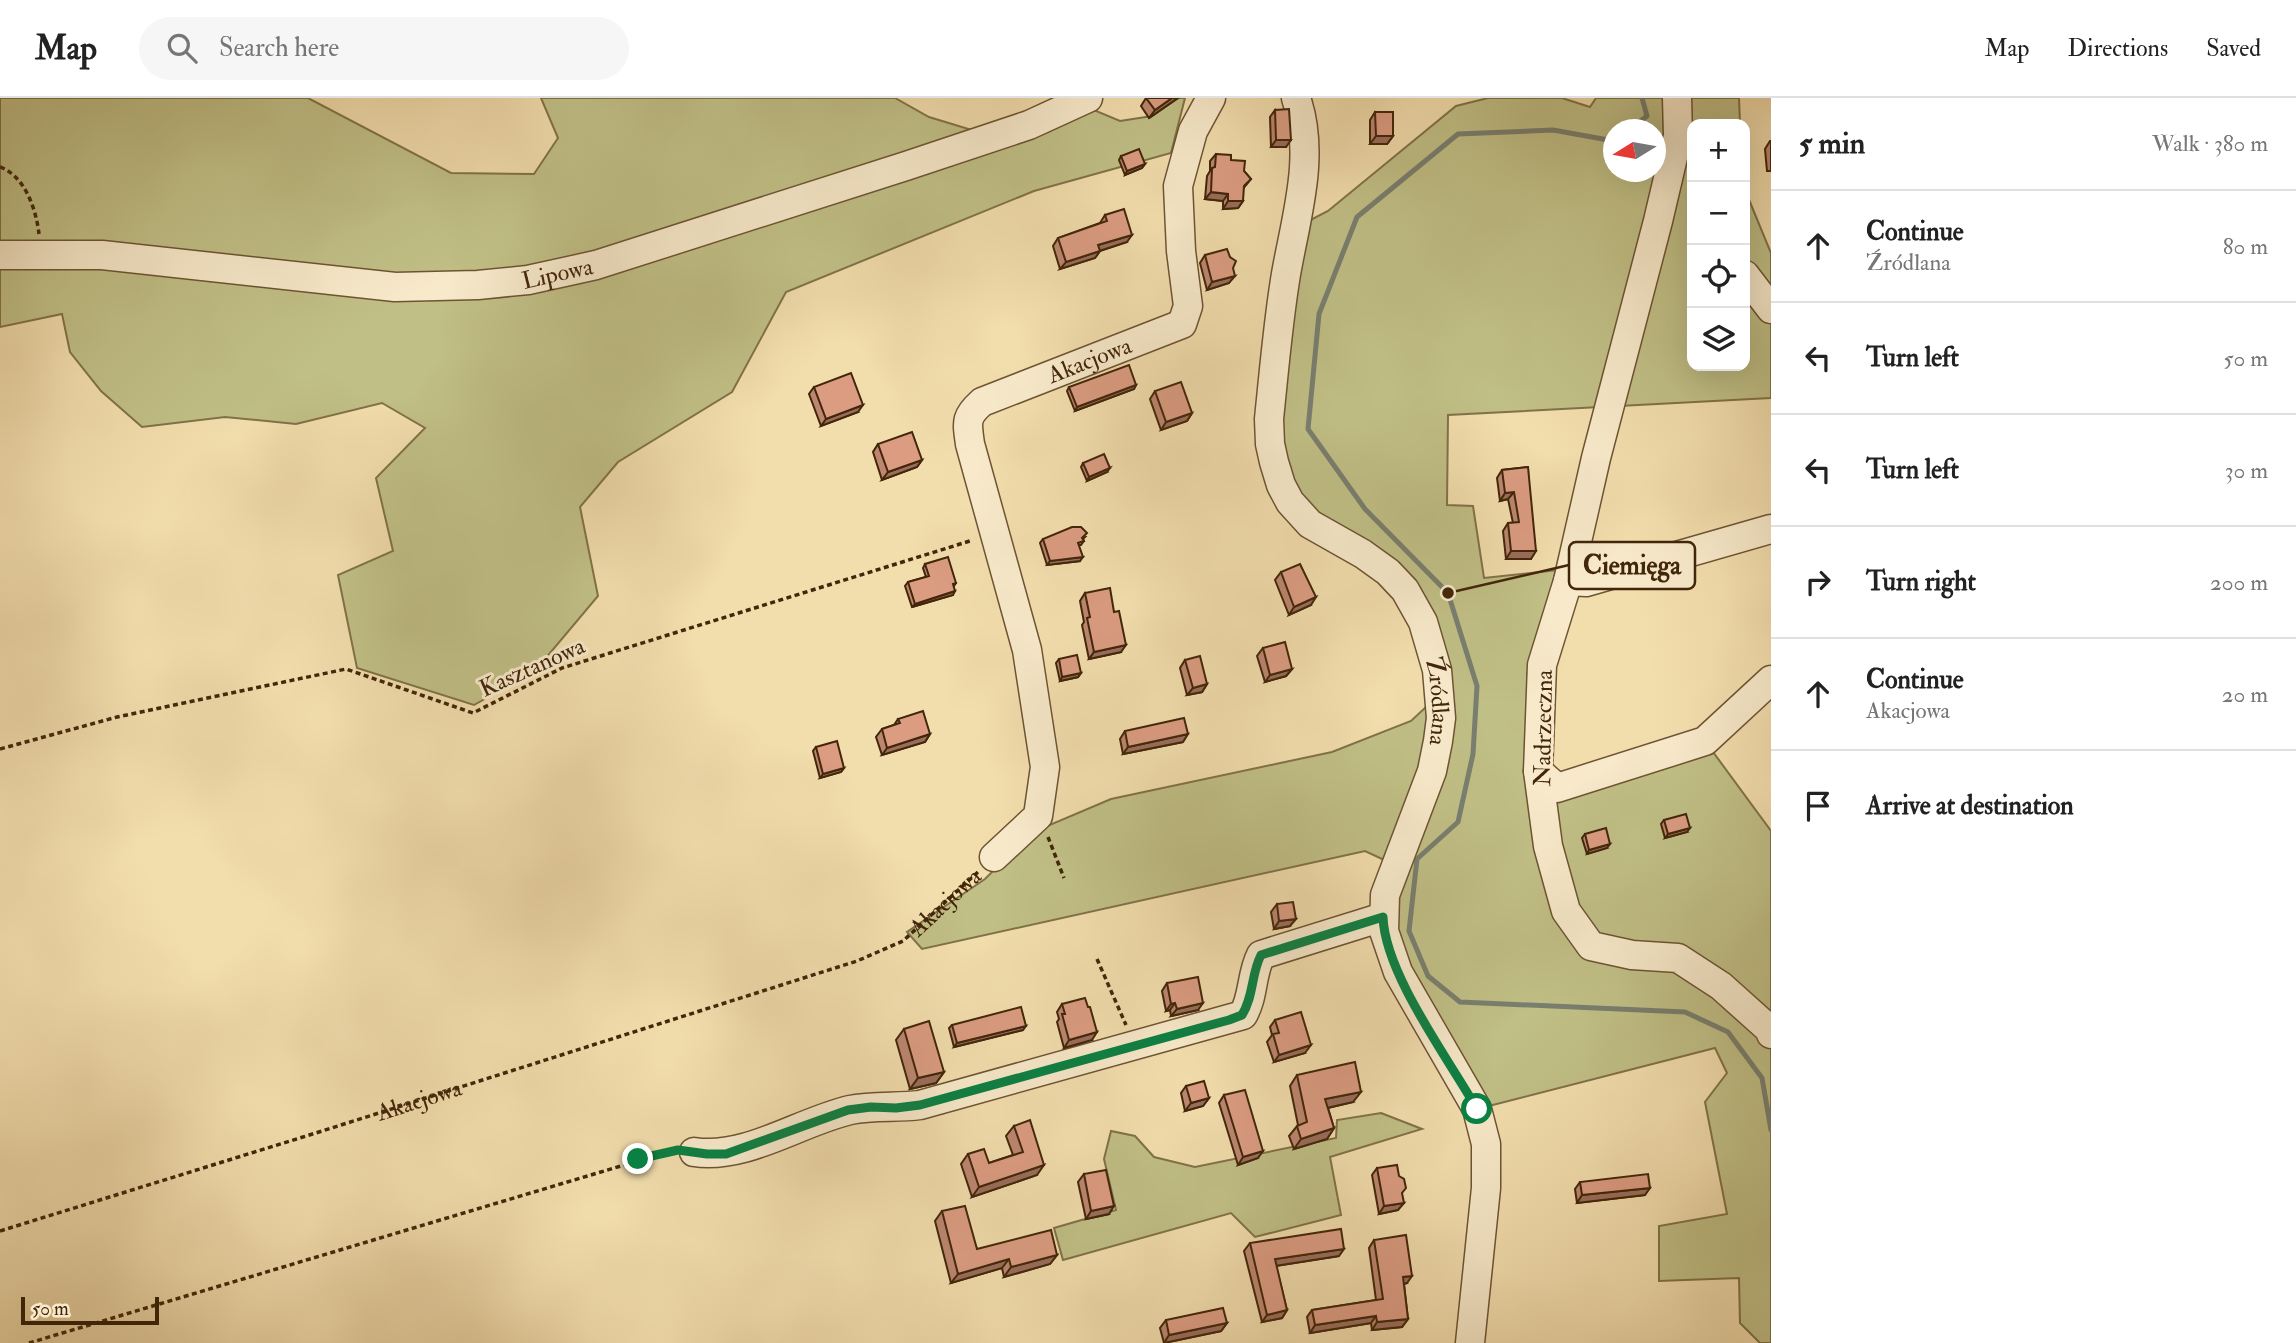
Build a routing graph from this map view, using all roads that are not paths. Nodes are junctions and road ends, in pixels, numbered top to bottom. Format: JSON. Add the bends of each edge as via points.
{"nodes":[{"id":1,"x":1088,"y":98,"type":"edge"},
{"id":2,"x":1211,"y":98,"type":"edge"},
{"id":3,"x":1296,"y":98,"type":"edge"},
{"id":4,"x":1677,"y":98,"type":"edge"},
{"id":5,"x":1678,"y":136,"type":"junction"},
{"id":6,"x":1687,"y":159,"type":"edge"},
{"id":7,"x":0,"y":255,"type":"edge"},
{"id":8,"x":1750,"y":282,"type":"edge"},
{"id":9,"x":1771,"y":309,"type":"edge"},
{"id":10,"x":1771,"y":529,"type":"edge"},
{"id":11,"x":1567,"y":581,"type":"junction"},
{"id":12,"x":1771,"y":680,"type":"edge"},
{"id":13,"x":1538,"y":771,"type":"junction"},
{"id":14,"x":994,"y":857,"type":"road end"},
{"id":15,"x":1383,"y":917,"type":"junction"},
{"id":16,"x":1771,"y":1034,"type":"edge"},
{"id":17,"x":694,"y":1153,"type":"road end"},
{"id":18,"x":1470,"y":1343,"type":"edge"}],
"edges":[{"from":1,"to":7,"type":"street","name":"Lipowa","via":[[1029,125],[893,170],[596,265],[528,280],[395,287],[102,255]]},
{"from":2,"to":14,"type":"street","name":"Akacjowa","via":[[1193,131],[1178,186],[1188,306],[1182,324],[982,402],[969,413],[970,444],[1027,650],[1045,767],[1038,816]]},
{"from":3,"to":15,"type":"street","name":"Źródlana","via":[[1303,126],[1301,198],[1286,274],[1270,444],[1280,485],[1301,516],[1388,572],[1405,590],[1430,642],[1440,694],[1432,771],[1389,886]]},
{"from":4,"to":5,"type":"street","name":"Nadrzeczna"},
{"from":5,"to":6,"type":"street"},
{"from":5,"to":11,"type":"street","name":"Nadrzeczna"},
{"from":8,"to":9,"type":"street"},
{"from":10,"to":11,"type":"street","via":[[1586,582]]},
{"from":11,"to":13,"type":"street","name":"Nadrzeczna","via":[[1542,665]]},
{"from":12,"to":13,"type":"street","via":[[1705,741],[1557,788]]},
{"from":13,"to":16,"type":"street","name":"Nadrzeczna","via":[[1548,846],[1566,911],[1591,946],[1678,958],[1721,986]]},
{"from":15,"to":17,"type":"street","via":[[1261,955],[1242,1015],[920,1105],[848,1110],[726,1154]]},
{"from":15,"to":18,"type":"street","name":"Źródlana","via":[[1398,971],[1477,1109],[1486,1144],[1486,1188]]}]}
